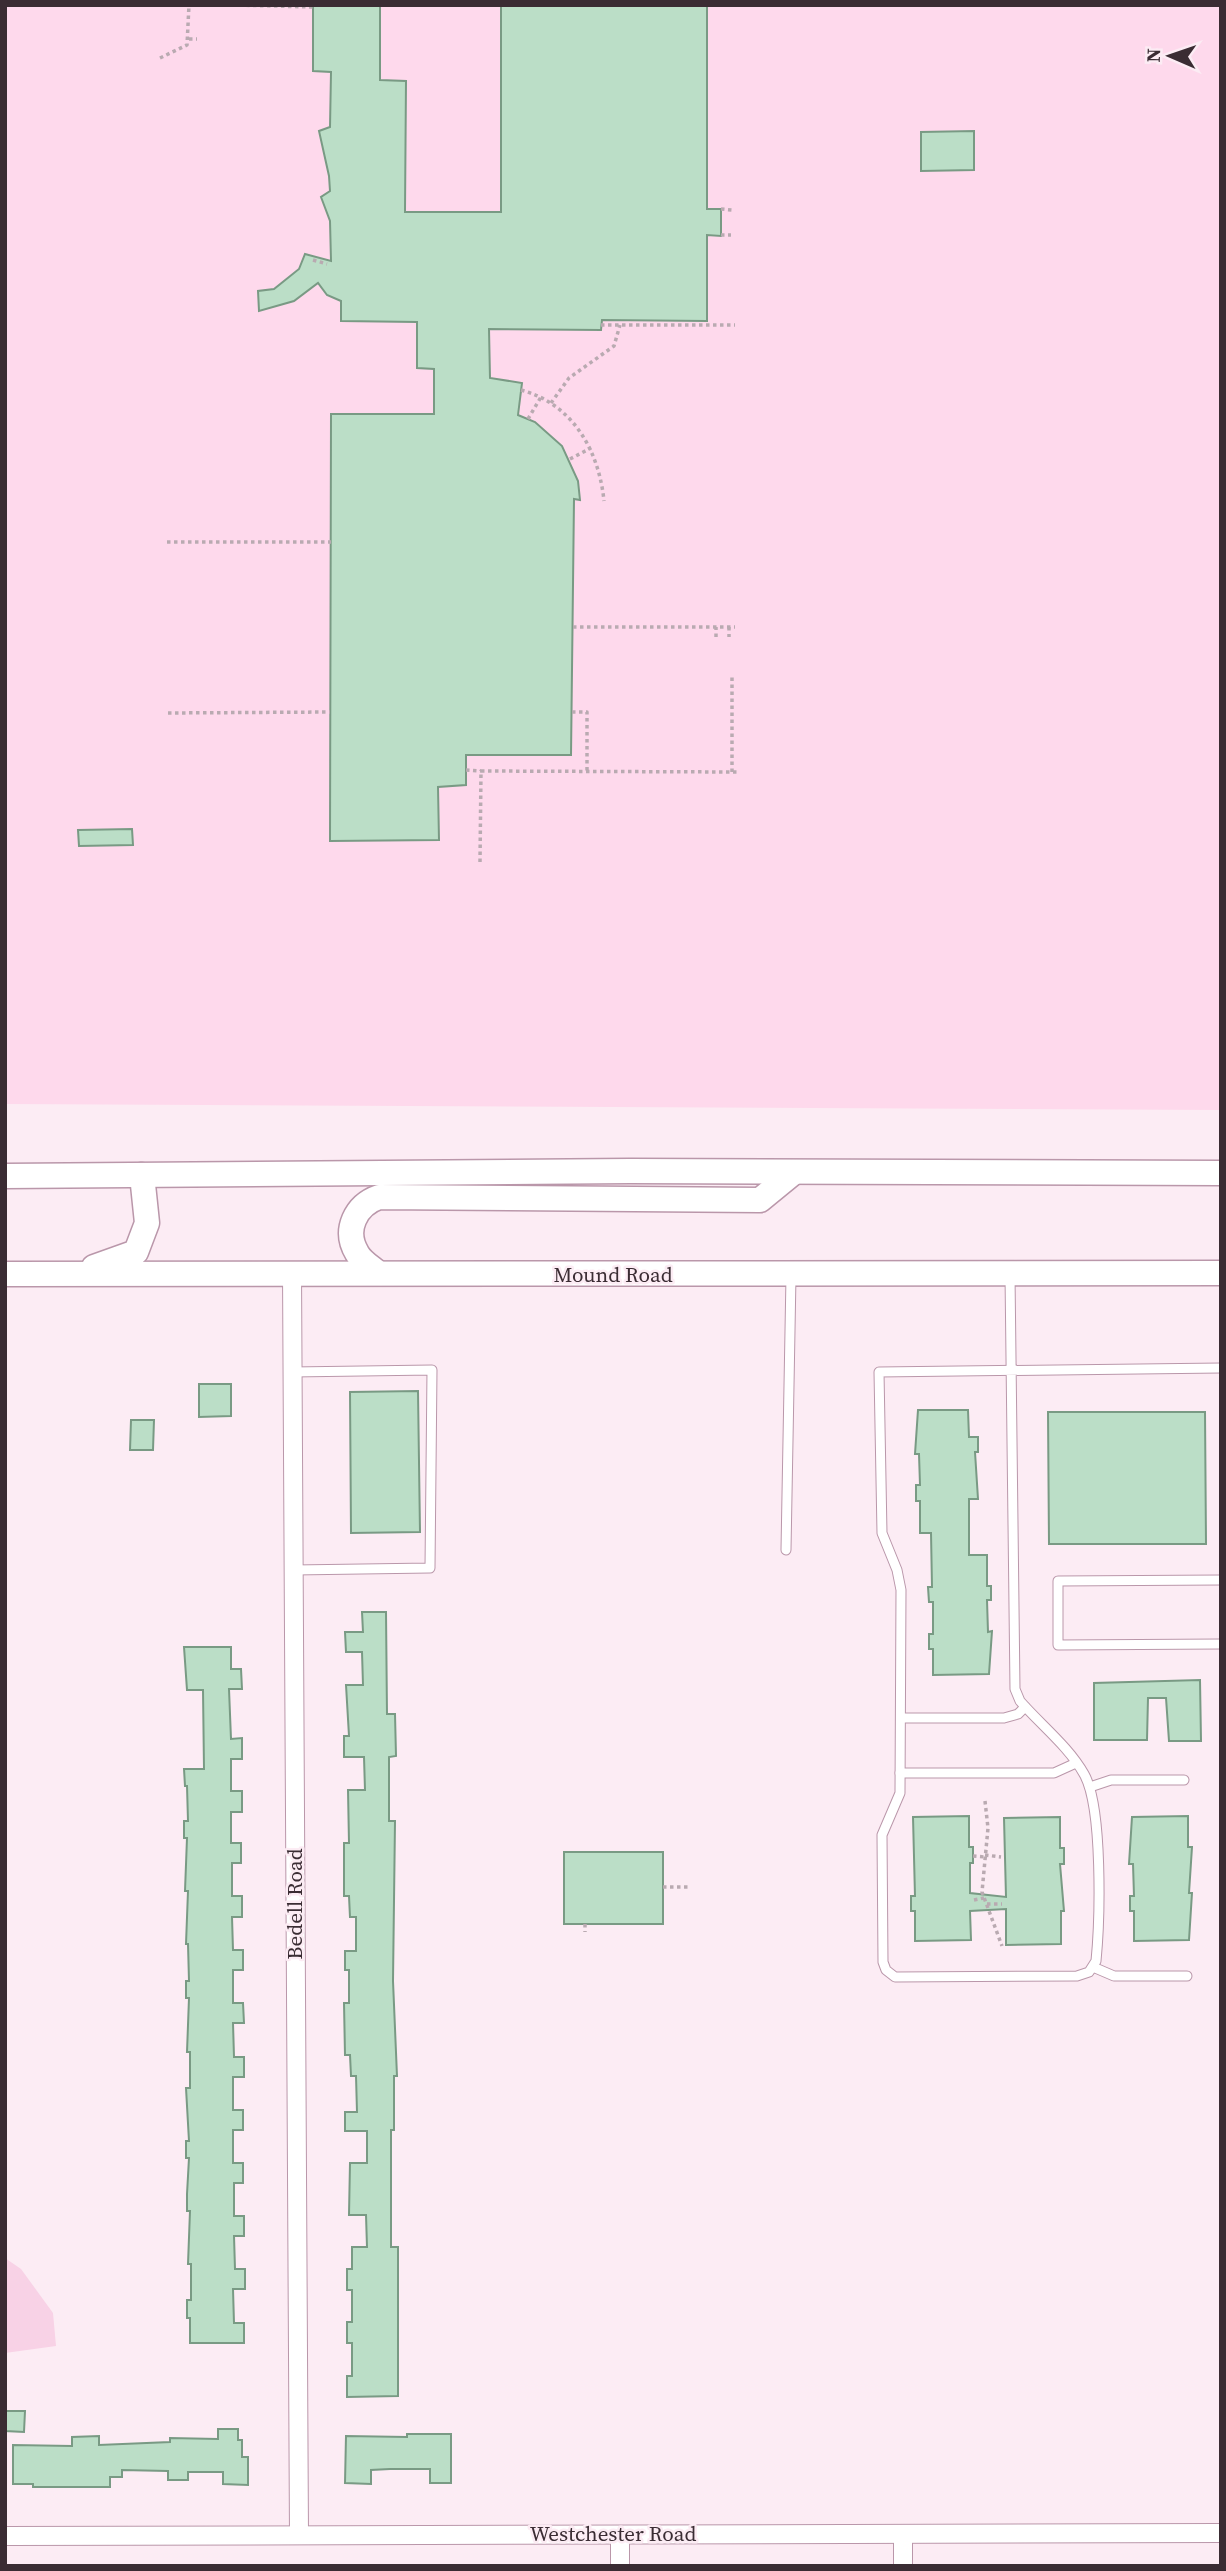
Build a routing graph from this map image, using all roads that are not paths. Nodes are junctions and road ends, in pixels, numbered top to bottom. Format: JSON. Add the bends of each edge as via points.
{"nodes":[{"id":1,"x":793,"y":1173,"type":"junction"},
{"id":2,"x":1221,"y":1173,"type":"edge"},
{"id":3,"x":142,"y":1175,"type":"junction"},
{"id":4,"x":5,"y":1176,"type":"edge"},
{"id":5,"x":292,"y":1272,"type":"junction"},
{"id":6,"x":378,"y":1273,"type":"junction"},
{"id":7,"x":1221,"y":1273,"type":"edge"},
{"id":8,"x":5,"y":1274,"type":"edge"},
{"id":9,"x":77,"y":1274,"type":"junction"},
{"id":10,"x":1010,"y":1274,"type":"junction"},
{"id":11,"x":791,"y":1275,"type":"junction"},
{"id":12,"x":1221,"y":1368,"type":"edge"},
{"id":13,"x":1011,"y":1369,"type":"junction"},
{"id":14,"x":292,"y":1372,"type":"junction"},
{"id":15,"x":786,"y":1550,"type":"dead end"},
{"id":16,"x":293,"y":1570,"type":"junction"},
{"id":17,"x":1221,"y":1580,"type":"edge"},
{"id":18,"x":1221,"y":1644,"type":"edge"},
{"id":19,"x":1025,"y":1707,"type":"junction"},
{"id":20,"x":901,"y":1717,"type":"junction"},
{"id":21,"x":1076,"y":1763,"type":"junction"},
{"id":22,"x":900,"y":1773,"type":"junction"},
{"id":23,"x":1184,"y":1780,"type":"dead end"},
{"id":24,"x":1090,"y":1787,"type":"junction"},
{"id":25,"x":1093,"y":1967,"type":"junction"},
{"id":26,"x":1186,"y":1976,"type":"dead end"},
{"id":27,"x":1221,"y":2533,"type":"edge"},
{"id":28,"x":299,"y":2535,"type":"junction"},
{"id":29,"x":620,"y":2535,"type":"junction"},
{"id":30,"x":904,"y":2535,"type":"junction"},
{"id":31,"x":5,"y":2536,"type":"edge"},
{"id":32,"x":620,"y":2566,"type":"edge"},
{"id":33,"x":903,"y":2566,"type":"edge"}],
"edges":[{"from":1,"to":2,"type":"main road"},
{"from":1,"to":3,"type":"main road"},
{"from":1,"to":6,"type":"main road","via":[[760,1199],[379,1197],[366,1202],[353,1219],[352,1233],[356,1252]]},
{"from":3,"to":4,"type":"main road"},
{"from":3,"to":9,"type":"main road","via":[[147,1223],[136,1252]]},
{"from":5,"to":6,"type":"main road","name":"Mound Road"},
{"from":5,"to":9,"type":"main road","name":"Mound Road"},
{"from":5,"to":14,"type":"street","name":"Bedell Road"},
{"from":6,"to":11,"type":"main road","name":"Mound Road"},
{"from":7,"to":10,"type":"main road","name":"Mound Road"},
{"from":8,"to":9,"type":"main road","name":"Mound Road"},
{"from":10,"to":11,"type":"main road","name":"Mound Road"},
{"from":10,"to":13,"type":"lane"},
{"from":11,"to":15,"type":"lane"},
{"from":12,"to":13,"type":"lane"},
{"from":13,"to":19,"type":"lane","via":[[1015,1689]]},
{"from":13,"to":20,"type":"lane","via":[[879,1373],[882,1532],[901,1590]]},
{"from":14,"to":16,"type":"street","name":"Bedell Road"},
{"from":14,"to":16,"type":"lane","via":[[432,1370],[430,1568]]},
{"from":16,"to":28,"type":"street","name":"Bedell Road"},
{"from":17,"to":18,"type":"lane","via":[[1058,1581],[1058,1645]]},
{"from":19,"to":20,"type":"lane","via":[[1004,1718]]},
{"from":19,"to":21,"type":"lane"},
{"from":20,"to":22,"type":"lane"},
{"from":21,"to":22,"type":"lane","via":[[1054,1773]]},
{"from":21,"to":24,"type":"lane"},
{"from":22,"to":25,"type":"lane","via":[[900,1799],[882,1835],[883,1962],[890,1974],[901,1979],[1077,1976]]},
{"from":23,"to":24,"type":"lane","via":[[1111,1780]]},
{"from":24,"to":25,"type":"lane","via":[[1097,1821],[1097,1953]]},
{"from":25,"to":26,"type":"lane","via":[[1114,1976]]},
{"from":27,"to":30,"type":"street","name":"Westchester Road"},
{"from":28,"to":29,"type":"street","name":"Westchester Road"},
{"from":28,"to":31,"type":"street","name":"Westchester Road"},
{"from":29,"to":30,"type":"street","name":"Westchester Road"},
{"from":29,"to":32,"type":"street"},
{"from":30,"to":33,"type":"street"}]}
